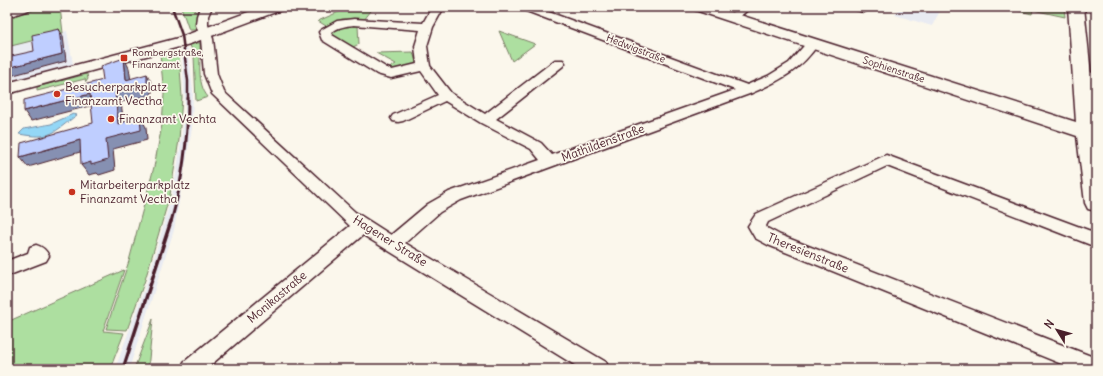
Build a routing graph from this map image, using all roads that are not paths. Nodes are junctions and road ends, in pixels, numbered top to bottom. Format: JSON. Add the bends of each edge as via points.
{"nodes":[{"id":1,"x":28,"y":7,"type":"edge"},
{"id":2,"x":206,"y":7,"type":"edge"},
{"id":3,"x":276,"y":7,"type":"edge"},
{"id":4,"x":438,"y":7,"type":"edge"},
{"id":5,"x":525,"y":7,"type":"edge"},
{"id":6,"x":700,"y":7,"type":"edge"},
{"id":7,"x":1076,"y":7,"type":"edge"},
{"id":8,"x":739,"y":12,"type":"edge"},
{"id":9,"x":7,"y":14,"type":"edge"},
{"id":10,"x":427,"y":27,"type":"junction"},
{"id":11,"x":205,"y":33,"type":"junction"},
{"id":12,"x":813,"y":43,"type":"junction"},
{"id":13,"x":559,"y":63,"type":"dead end"},
{"id":14,"x":424,"y":66,"type":"junction"},
{"id":15,"x":1089,"y":76,"type":"edge"},
{"id":16,"x":7,"y":89,"type":"edge"},
{"id":17,"x":747,"y":90,"type":"junction"},
{"id":18,"x":446,"y":96,"type":"junction"},
{"id":19,"x":398,"y":118,"type":"dead end"},
{"id":20,"x":486,"y":120,"type":"junction"},
{"id":21,"x":1092,"y":134,"type":"edge"},
{"id":22,"x":550,"y":162,"type":"junction"},
{"id":23,"x":1096,"y":203,"type":"edge"},
{"id":24,"x":362,"y":226,"type":"junction"},
{"id":25,"x":1096,"y":240,"type":"edge"},
{"id":26,"x":393,"y":243,"type":"junction"},
{"id":27,"x":36,"y":252,"type":"dead end"},
{"id":28,"x":7,"y":269,"type":"edge"},
{"id":29,"x":1096,"y":368,"type":"edge"},
{"id":30,"x":191,"y":369,"type":"edge"},
{"id":31,"x":599,"y":369,"type":"edge"}],
"edges":[{"from":1,"to":9,"type":"street"},
{"from":2,"to":11,"type":"street","name":"Hagener Straße","via":[[202,18]]},
{"from":3,"to":11,"type":"street"},
{"from":4,"to":10,"type":"street"},
{"from":5,"to":17,"type":"street","name":"Hedwigstraße"},
{"from":6,"to":8,"type":"street","name":"Sophienstraße"},
{"from":7,"to":15,"type":"street"},
{"from":8,"to":12,"type":"street","name":"Sophienstraße"},
{"from":10,"to":14,"type":"street","via":[[421,46]]},
{"from":10,"to":14,"type":"street","via":[[354,22],[341,23],[325,32],[326,37],[382,71],[391,74]]},
{"from":11,"to":16,"type":"street","via":[[140,54]]},
{"from":11,"to":24,"type":"street","name":"Hagener Straße","via":[[212,85],[219,94]]},
{"from":12,"to":17,"type":"street","name":"Mathildenstraße","via":[[793,66],[773,79]]},
{"from":12,"to":21,"type":"street","name":"Sophienstraße"},
{"from":13,"to":20,"type":"street"},
{"from":14,"to":18,"type":"street"},
{"from":15,"to":21,"type":"street"},
{"from":17,"to":22,"type":"street","name":"Mathildenstraße"},
{"from":18,"to":19,"type":"street"},
{"from":18,"to":20,"type":"street"},
{"from":20,"to":22,"type":"street","via":[[536,146]]},
{"from":21,"to":23,"type":"street"},
{"from":22,"to":26,"type":"street","name":"Mathildenstraße","via":[[456,196],[434,208]]},
{"from":24,"to":26,"type":"street","name":"Hagener Straße"},
{"from":24,"to":30,"type":"street","name":"Monikastraße"},
{"from":25,"to":29,"type":"street","name":"Theresienstraße","via":[[886,160],[762,218],[757,226],[761,233],[774,240]]},
{"from":26,"to":31,"type":"street","name":"Hagener Straße"},
{"from":27,"to":28,"type":"street","via":[[40,256]]}]}
